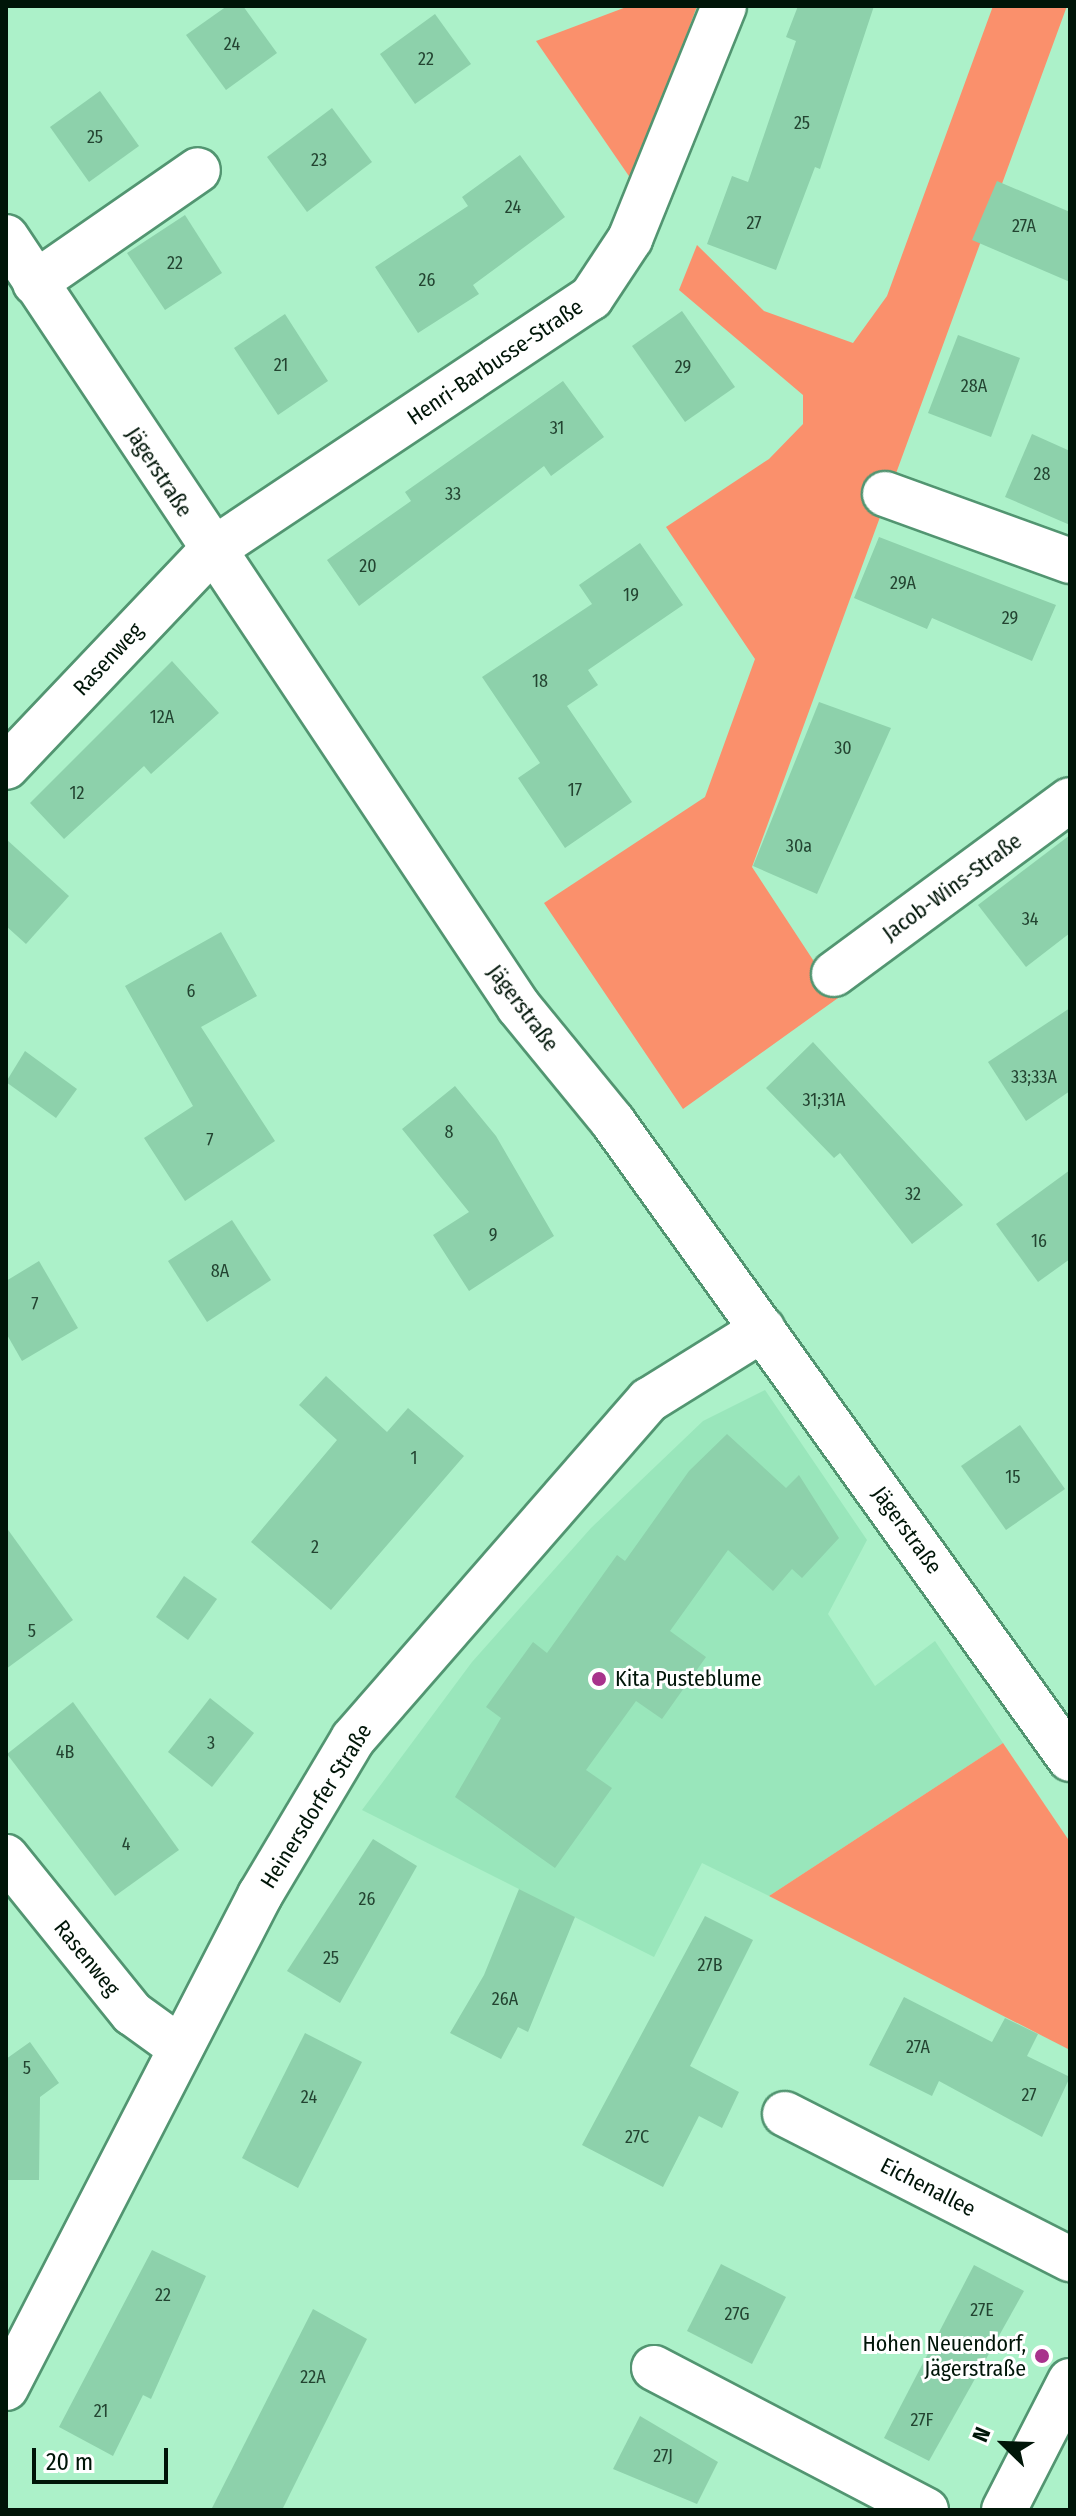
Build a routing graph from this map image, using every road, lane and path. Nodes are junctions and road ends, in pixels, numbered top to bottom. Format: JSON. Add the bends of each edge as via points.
{"nodes":[{"id":1,"x":724,"y":6,"type":"edge"},
{"id":2,"x":198,"y":170,"type":"dead end"},
{"id":3,"x":6,"y":237,"type":"edge"},
{"id":4,"x":35,"y":283,"type":"junction"},
{"id":5,"x":885,"y":494,"type":"dead end"},
{"id":6,"x":211,"y":551,"type":"junction"},
{"id":7,"x":1070,"y":561,"type":"edge"},
{"id":8,"x":6,"y":767,"type":"edge"},
{"id":9,"x":1070,"y":800,"type":"edge"},
{"id":10,"x":834,"y":974,"type":"dead end"},
{"id":11,"x":763,"y":1329,"type":"junction"},
{"id":12,"x":1070,"y":1759,"type":"edge"},
{"id":13,"x":6,"y":1857,"type":"edge"},
{"id":14,"x":179,"y":2047,"type":"junction"},
{"id":15,"x":785,"y":2114,"type":"dead end"},
{"id":16,"x":1070,"y":2259,"type":"edge"},
{"id":17,"x":654,"y":2368,"type":"dead end"},
{"id":18,"x":1070,"y":2381,"type":"edge"},
{"id":19,"x":6,"y":2388,"type":"edge"},
{"id":20,"x":926,"y":2510,"type":"edge"},
{"id":21,"x":1004,"y":2510,"type":"edge"}],
"edges":[{"from":1,"to":6,"type":"street","name":"Henri-Barbusse-Straße","via":[[630,239],[591,298]]},
{"from":2,"to":4,"type":"street"},
{"from":3,"to":4,"type":"street","name":"Jägerstraße"},
{"from":4,"to":6,"type":"street","name":"Jägerstraße"},
{"from":5,"to":7,"type":"street"},
{"from":6,"to":8,"type":"street","name":"Rasenweg"},
{"from":6,"to":11,"type":"street","name":"Jägerstraße","via":[[519,1007]]},
{"from":9,"to":10,"type":"street","name":"Jacob-Wins-Straße"},
{"from":11,"to":12,"type":"street","name":"Jägerstraße"},
{"from":11,"to":14,"type":"street","name":"Heinersdorfer Straße","via":[[649,1400],[353,1739]]},
{"from":13,"to":14,"type":"street","name":"Rasenweg","via":[[132,2013]]},
{"from":14,"to":19,"type":"street","name":"Heinersdorfer Straße"},
{"from":15,"to":16,"type":"street","name":"Eichenallee"},
{"from":17,"to":20,"type":"street"},
{"from":18,"to":21,"type":"street"}]}
